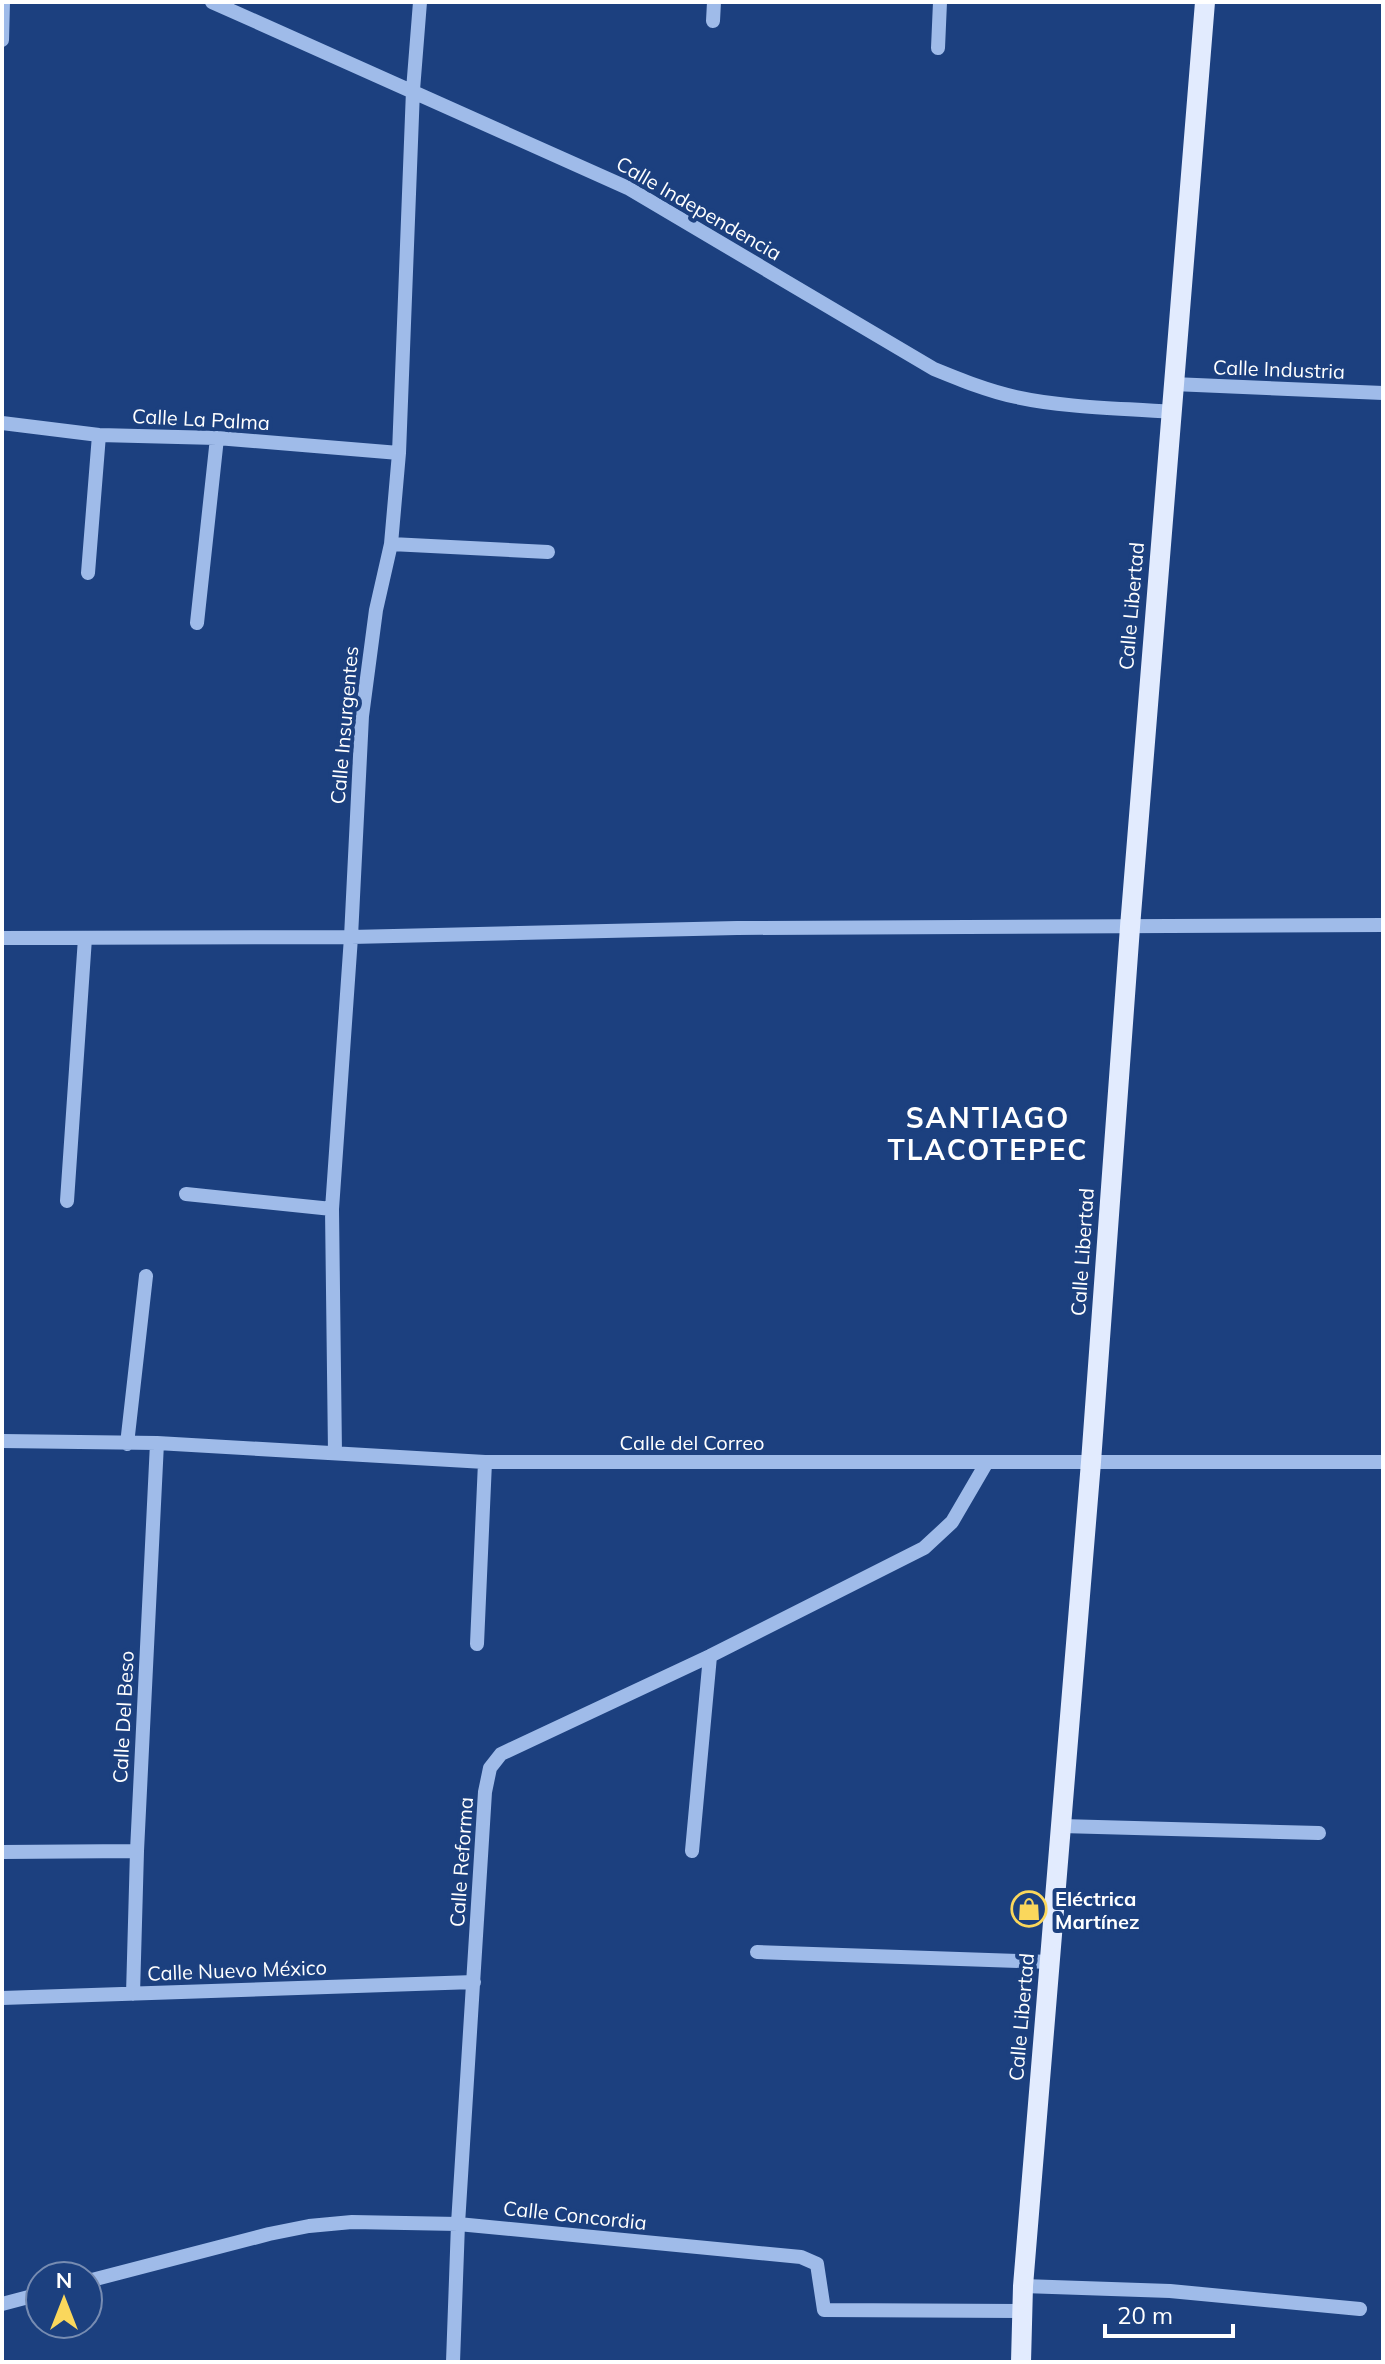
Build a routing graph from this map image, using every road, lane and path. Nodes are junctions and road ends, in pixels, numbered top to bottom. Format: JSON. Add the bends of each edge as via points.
{"nodes":[{"id":1,"x":3,"y":2,"type":"edge"},
{"id":2,"x":212,"y":2,"type":"edge"},
{"id":3,"x":420,"y":2,"type":"edge"},
{"id":4,"x":714,"y":2,"type":"edge"},
{"id":5,"x":940,"y":2,"type":"edge"},
{"id":6,"x":1205,"y":2,"type":"edge"},
{"id":7,"x":713,"y":21,"type":"dead end"},
{"id":8,"x":2,"y":40,"type":"edge"},
{"id":9,"x":938,"y":48,"type":"dead end"},
{"id":10,"x":413,"y":90,"type":"junction"},
{"id":11,"x":1173,"y":384,"type":"junction"},
{"id":12,"x":1383,"y":393,"type":"edge"},
{"id":13,"x":1171,"y":412,"type":"junction"},
{"id":14,"x":2,"y":423,"type":"edge"},
{"id":15,"x":99,"y":435,"type":"junction"},
{"id":16,"x":217,"y":438,"type":"junction"},
{"id":17,"x":399,"y":453,"type":"junction"},
{"id":18,"x":391,"y":544,"type":"junction"},
{"id":19,"x":548,"y":552,"type":"dead end"},
{"id":20,"x":88,"y":573,"type":"dead end"},
{"id":21,"x":197,"y":623,"type":"dead end"},
{"id":22,"x":1383,"y":925,"type":"edge"},
{"id":23,"x":1130,"y":927,"type":"junction"},
{"id":24,"x":351,"y":937,"type":"junction"},
{"id":25,"x":2,"y":938,"type":"edge"},
{"id":26,"x":85,"y":938,"type":"junction"},
{"id":27,"x":186,"y":1194,"type":"dead end"},
{"id":28,"x":67,"y":1201,"type":"dead end"},
{"id":29,"x":332,"y":1209,"type":"junction"},
{"id":30,"x":146,"y":1276,"type":"dead end"},
{"id":31,"x":2,"y":1441,"type":"edge"},
{"id":32,"x":157,"y":1443,"type":"junction"},
{"id":33,"x":127,"y":1444,"type":"junction"},
{"id":34,"x":335,"y":1453,"type":"junction"},
{"id":35,"x":485,"y":1462,"type":"junction"},
{"id":36,"x":987,"y":1462,"type":"junction"},
{"id":37,"x":1091,"y":1462,"type":"junction"},
{"id":38,"x":1383,"y":1462,"type":"edge"},
{"id":39,"x":477,"y":1644,"type":"dead end"},
{"id":40,"x":710,"y":1656,"type":"junction"},
{"id":41,"x":1061,"y":1826,"type":"junction"},
{"id":42,"x":1319,"y":1833,"type":"dead end"},
{"id":43,"x":137,"y":1851,"type":"junction"},
{"id":44,"x":692,"y":1851,"type":"dead end"},
{"id":45,"x":2,"y":1852,"type":"edge"},
{"id":46,"x":757,"y":1952,"type":"dead end"},
{"id":47,"x":1050,"y":1962,"type":"junction"},
{"id":48,"x":474,"y":1982,"type":"junction"},
{"id":49,"x":133,"y":1994,"type":"junction"},
{"id":50,"x":2,"y":1998,"type":"edge"},
{"id":51,"x":458,"y":2224,"type":"junction"},
{"id":52,"x":104,"y":2277,"type":"edge"},
{"id":53,"x":1023,"y":2286,"type":"junction"},
{"id":54,"x":24,"y":2298,"type":"edge"},
{"id":55,"x":2,"y":2304,"type":"edge"},
{"id":56,"x":1360,"y":2309,"type":"dead end"},
{"id":57,"x":1023,"y":2311,"type":"junction"},
{"id":58,"x":453,"y":2362,"type":"edge"},
{"id":59,"x":1021,"y":2362,"type":"edge"}],
"edges":[{"from":1,"to":8,"type":"street"},
{"from":2,"to":10,"type":"street","name":"Calle Independencia"},
{"from":3,"to":10,"type":"street","name":"Calle Insurgentes"},
{"from":4,"to":7,"type":"street"},
{"from":5,"to":9,"type":"street"},
{"from":6,"to":11,"type":"main road","name":"Calle Libertad"},
{"from":10,"to":13,"type":"street","name":"Calle Independencia","via":[[628,188],[934,369],[1017,397]]},
{"from":10,"to":17,"type":"street","name":"Calle Insurgentes"},
{"from":11,"to":12,"type":"street","name":"Calle Industria"},
{"from":11,"to":13,"type":"main road","name":"Calle Libertad"},
{"from":13,"to":23,"type":"main road","name":"Calle Libertad"},
{"from":14,"to":15,"type":"street","name":"Calle La Palma"},
{"from":15,"to":16,"type":"street","name":"Calle La Palma"},
{"from":15,"to":20,"type":"street"},
{"from":16,"to":17,"type":"street","name":"Calle La Palma"},
{"from":16,"to":21,"type":"street"},
{"from":17,"to":18,"type":"street","name":"Calle Insurgentes"},
{"from":18,"to":19,"type":"street"},
{"from":18,"to":24,"type":"street","name":"Calle Insurgentes","via":[[362,716]]},
{"from":22,"to":23,"type":"street"},
{"from":23,"to":24,"type":"street","via":[[737,928]]},
{"from":23,"to":37,"type":"main road","name":"Calle Libertad"},
{"from":24,"to":26,"type":"street"},
{"from":24,"to":29,"type":"street","name":"Calle Insurgentes"},
{"from":25,"to":26,"type":"street"},
{"from":26,"to":28,"type":"street"},
{"from":27,"to":29,"type":"street"},
{"from":29,"to":34,"type":"street","name":"Calle Insurgentes"},
{"from":30,"to":33,"type":"street"},
{"from":31,"to":33,"type":"street","name":"Calle del Correo"},
{"from":32,"to":33,"type":"street","name":"Calle del Correo"},
{"from":32,"to":34,"type":"street","name":"Calle del Correo"},
{"from":32,"to":43,"type":"street","name":"Calle Del Beso"},
{"from":34,"to":35,"type":"street","name":"Calle del Correo"},
{"from":35,"to":36,"type":"street","name":"Calle del Correo"},
{"from":35,"to":39,"type":"street"},
{"from":36,"to":37,"type":"street","name":"Calle del Correo"},
{"from":36,"to":40,"type":"street","name":"Calle Reforma","via":[[952,1522],[924,1548]]},
{"from":37,"to":38,"type":"street","name":"Calle del Correo"},
{"from":37,"to":41,"type":"main road","name":"Calle Libertad"},
{"from":40,"to":44,"type":"street"},
{"from":40,"to":48,"type":"street","name":"Calle Reforma","via":[[501,1754],[490,1768]]},
{"from":41,"to":42,"type":"street"},
{"from":41,"to":47,"type":"main road","name":"Calle Libertad"},
{"from":43,"to":45,"type":"street"},
{"from":43,"to":49,"type":"street","name":"Calle Del Beso"},
{"from":46,"to":47,"type":"street"},
{"from":47,"to":53,"type":"main road","name":"Calle Libertad"},
{"from":48,"to":49,"type":"street","name":"Calle Nuevo México"},
{"from":48,"to":51,"type":"street","name":"Calle Reforma"},
{"from":49,"to":50,"type":"street","name":"Calle Nuevo México"},
{"from":51,"to":52,"type":"street","name":"Calle Concordia","via":[[309,2226]]},
{"from":51,"to":57,"type":"street","name":"Calle Concordia","via":[[801,2257],[817,2264],[824,2310]]},
{"from":51,"to":58,"type":"street","name":"Calle Reforma"},
{"from":53,"to":56,"type":"street","via":[[1170,2291]]},
{"from":53,"to":57,"type":"main road","name":"Calle Libertad"},
{"from":54,"to":55,"type":"street"},
{"from":57,"to":59,"type":"main road","name":"Calle Libertad"}]}
